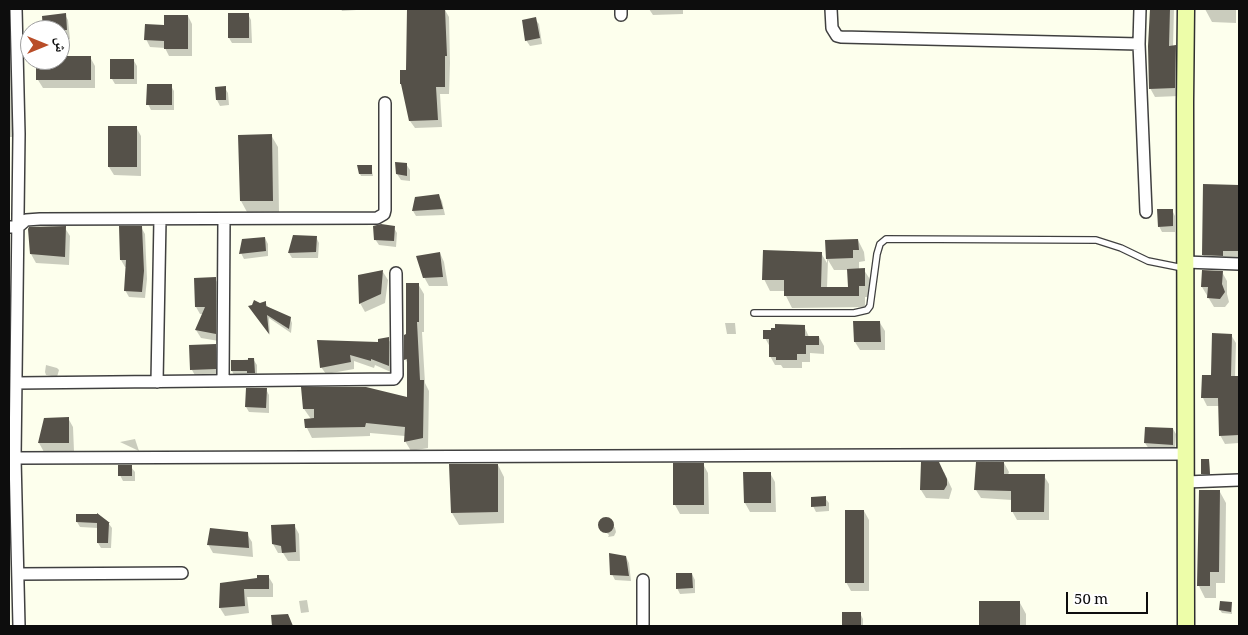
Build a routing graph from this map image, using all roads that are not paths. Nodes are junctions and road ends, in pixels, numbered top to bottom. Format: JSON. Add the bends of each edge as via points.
{"nodes":[{"id":1,"x":16,"y":9,"type":"edge"},
{"id":2,"x":832,"y":9,"type":"edge"},
{"id":3,"x":1140,"y":9,"type":"edge"},
{"id":4,"x":1186,"y":9,"type":"edge"},
{"id":5,"x":1139,"y":44,"type":"junction"},
{"id":6,"x":385,"y":103,"type":"dead end"},
{"id":7,"x":14,"y":134,"type":"edge"},
{"id":8,"x":1146,"y":212,"type":"dead end"},
{"id":9,"x":160,"y":219,"type":"junction"},
{"id":10,"x":224,"y":219,"type":"junction"},
{"id":11,"x":13,"y":227,"type":"edge"},
{"id":12,"x":1239,"y":264,"type":"edge"},
{"id":13,"x":1185,"y":265,"type":"junction"},
{"id":14,"x":396,"y":273,"type":"dead end"},
{"id":15,"x":754,"y":313,"type":"dead end"},
{"id":16,"x":223,"y":380,"type":"junction"},
{"id":17,"x":157,"y":382,"type":"junction"},
{"id":18,"x":17,"y":383,"type":"junction"},
{"id":19,"x":12,"y":433,"type":"edge"},
{"id":20,"x":1186,"y":454,"type":"junction"},
{"id":21,"x":15,"y":458,"type":"junction"},
{"id":22,"x":1239,"y":480,"type":"edge"},
{"id":23,"x":1186,"y":482,"type":"junction"},
{"id":24,"x":12,"y":520,"type":"edge"},
{"id":25,"x":18,"y":574,"type":"junction"},
{"id":26,"x":182,"y":574,"type":"dead end"},
{"id":27,"x":643,"y":580,"type":"dead end"},
{"id":28,"x":19,"y":626,"type":"edge"},
{"id":29,"x":643,"y":626,"type":"edge"},
{"id":30,"x":1186,"y":626,"type":"edge"}],
"edges":[{"from":1,"to":7,"type":"street"},
{"from":2,"to":5,"type":"street","via":[[832,28],[841,37]]},
{"from":3,"to":5,"type":"street"},
{"from":4,"to":13,"type":"main road"},
{"from":5,"to":8,"type":"street"},
{"from":6,"to":10,"type":"street","via":[[385,210],[381,217]]},
{"from":7,"to":11,"type":"street"},
{"from":9,"to":10,"type":"street"},
{"from":9,"to":11,"type":"street","via":[[30,219]]},
{"from":9,"to":17,"type":"street"},
{"from":10,"to":16,"type":"street"},
{"from":11,"to":18,"type":"street"},
{"from":12,"to":13,"type":"street"},
{"from":13,"to":15,"type":"lane","via":[[1148,262],[1096,240],[886,239],[880,244],[877,254],[867,310],[854,313]]},
{"from":13,"to":20,"type":"main road"},
{"from":14,"to":16,"type":"street","via":[[397,375],[394,379]]},
{"from":16,"to":17,"type":"street"},
{"from":17,"to":18,"type":"street"},
{"from":18,"to":19,"type":"street"},
{"from":19,"to":21,"type":"street"},
{"from":20,"to":21,"type":"street"},
{"from":20,"to":23,"type":"main road"},
{"from":21,"to":24,"type":"street"},
{"from":22,"to":23,"type":"street"},
{"from":23,"to":30,"type":"main road"},
{"from":24,"to":25,"type":"street"},
{"from":25,"to":26,"type":"street"},
{"from":25,"to":28,"type":"street"},
{"from":27,"to":29,"type":"street"}]}
